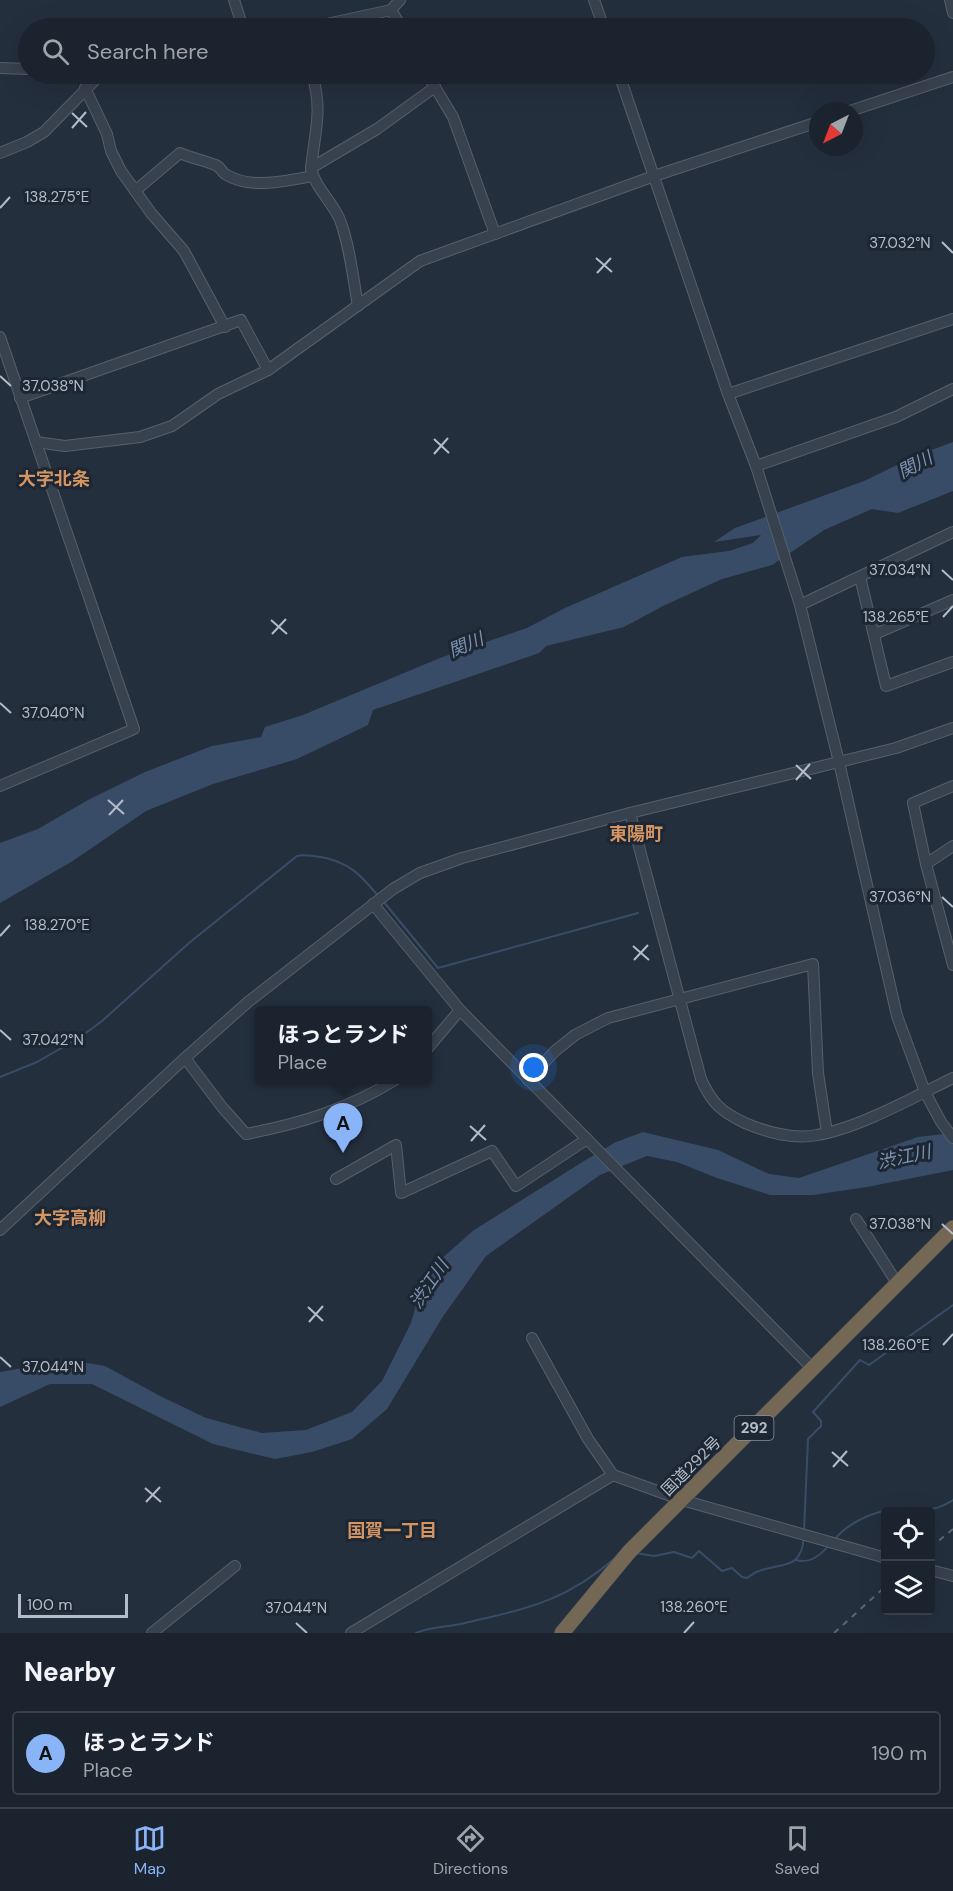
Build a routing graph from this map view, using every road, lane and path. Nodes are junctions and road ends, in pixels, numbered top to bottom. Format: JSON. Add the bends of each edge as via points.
{"nodes":[{"id":1,"x":234,"y":0,"type":"edge"},
{"id":2,"x":400,"y":0,"type":"edge"},
{"id":3,"x":594,"y":0,"type":"edge"},
{"id":4,"x":950,"y":0,"type":"edge"},
{"id":5,"x":391,"y":10,"type":"junction"},
{"id":6,"x":953,"y":13,"type":"edge"},
{"id":7,"x":240,"y":18,"type":"edge"},
{"id":8,"x":354,"y":18,"type":"edge"},
{"id":9,"x":396,"y":18,"type":"edge"},
{"id":10,"x":600,"y":18,"type":"edge"},
{"id":11,"x":0,"y":68,"type":"edge"},
{"id":12,"x":18,"y":69,"type":"edge"},
{"id":13,"x":953,"y":77,"type":"edge"},
{"id":14,"x":935,"y":83,"type":"edge"},
{"id":15,"x":90,"y":84,"type":"edge"},
{"id":16,"x":314,"y":84,"type":"edge"},
{"id":17,"x":433,"y":84,"type":"edge"},
{"id":18,"x":622,"y":84,"type":"edge"},
{"id":19,"x":932,"y":84,"type":"edge"},
{"id":20,"x":435,"y":87,"type":"junction"},
{"id":21,"x":85,"y":88,"type":"junction"},
{"id":22,"x":863,"y":107,"type":"edge"},
{"id":23,"x":809,"y":125,"type":"edge"},
{"id":24,"x":0,"y":153,"type":"edge"},
{"id":25,"x":312,"y":172,"type":"junction"},
{"id":26,"x":654,"y":176,"type":"junction"},
{"id":27,"x":135,"y":191,"type":"junction"},
{"id":28,"x":495,"y":234,"type":"junction"},
{"id":29,"x":358,"y":306,"type":"junction"},
{"id":30,"x":953,"y":319,"type":"edge"},
{"id":31,"x":225,"y":327,"type":"junction"},
{"id":32,"x":0,"y":337,"type":"edge"},
{"id":33,"x":268,"y":370,"type":"junction"},
{"id":34,"x":953,"y":389,"type":"edge"},
{"id":35,"x":728,"y":394,"type":"junction"},
{"id":36,"x":20,"y":398,"type":"junction"},
{"id":37,"x":36,"y":442,"type":"junction"},
{"id":38,"x":756,"y":466,"type":"junction"},
{"id":39,"x":953,"y":532,"type":"edge"},
{"id":40,"x":860,"y":577,"type":"junction"},
{"id":41,"x":953,"y":600,"type":"edge"},
{"id":42,"x":799,"y":601,"type":"junction"},
{"id":43,"x":875,"y":634,"type":"junction"},
{"id":44,"x":952,"y":665,"type":"edge"},
{"id":45,"x":953,"y":728,"type":"edge"},
{"id":46,"x":839,"y":762,"type":"junction"},
{"id":47,"x":0,"y":786,"type":"edge"},
{"id":48,"x":953,"y":786,"type":"edge"},
{"id":49,"x":630,"y":813,"type":"junction"},
{"id":50,"x":953,"y":846,"type":"edge"},
{"id":51,"x":926,"y":864,"type":"junction"},
{"id":52,"x":373,"y":904,"type":"junction"},
{"id":53,"x":953,"y":965,"type":"edge"},
{"id":54,"x":678,"y":999,"type":"junction"},
{"id":55,"x":460,"y":1010,"type":"junction"},
{"id":56,"x":432,"y":1043,"type":"edge"},
{"id":57,"x":185,"y":1058,"type":"junction"},
{"id":58,"x":953,"y":1078,"type":"edge"},
{"id":59,"x":528,"y":1080,"type":"junction"},
{"id":60,"x":388,"y":1084,"type":"edge"},
{"id":61,"x":925,"y":1092,"type":"junction"},
{"id":62,"x":827,"y":1133,"type":"junction"},
{"id":63,"x":953,"y":1138,"type":"edge"},
{"id":64,"x":587,"y":1139,"type":"junction"},
{"id":65,"x":336,"y":1179,"type":"dead end"},
{"id":66,"x":856,"y":1219,"type":"dead end"},
{"id":67,"x":953,"y":1228,"type":"edge"},
{"id":68,"x":0,"y":1230,"type":"edge"},
{"id":69,"x":897,"y":1284,"type":"junction"},
{"id":70,"x":532,"y":1338,"type":"dead end"},
{"id":71,"x":813,"y":1369,"type":"junction"},
{"id":72,"x":613,"y":1475,"type":"junction"},
{"id":73,"x":682,"y":1500,"type":"junction"},
{"id":74,"x":881,"y":1557,"type":"edge"},
{"id":75,"x":235,"y":1566,"type":"dead end"},
{"id":76,"x":935,"y":1571,"type":"edge"},
{"id":77,"x":953,"y":1576,"type":"edge"},
{"id":78,"x":152,"y":1633,"type":"edge"},
{"id":79,"x":351,"y":1633,"type":"edge"},
{"id":80,"x":562,"y":1633,"type":"edge"}],
"edges":[{"from":1,"to":7,"type":"street"},
{"from":2,"to":5,"type":"street"},
{"from":3,"to":10,"type":"street"},
{"from":4,"to":6,"type":"street"},
{"from":5,"to":8,"type":"street"},
{"from":5,"to":9,"type":"street"},
{"from":11,"to":12,"type":"street"},
{"from":13,"to":14,"type":"street"},
{"from":15,"to":21,"type":"street"},
{"from":16,"to":25,"type":"street","via":[[319,109]]},
{"from":17,"to":20,"type":"street"},
{"from":18,"to":26,"type":"street"},
{"from":19,"to":22,"type":"street"},
{"from":20,"to":25,"type":"street"},
{"from":20,"to":28,"type":"street","via":[[453,117]]},
{"from":21,"to":24,"type":"street","via":[[44,132]]},
{"from":21,"to":27,"type":"street","via":[[111,151]]},
{"from":23,"to":26,"type":"street"},
{"from":25,"to":27,"type":"street","via":[[290,180],[250,183],[225,174],[218,165],[180,153]]},
{"from":25,"to":29,"type":"street","via":[[340,221]]},
{"from":26,"to":28,"type":"street"},
{"from":26,"to":35,"type":"street"},
{"from":27,"to":31,"type":"street","via":[[184,251]]},
{"from":28,"to":29,"type":"street","via":[[420,261]]},
{"from":29,"to":33,"type":"street"},
{"from":30,"to":35,"type":"street"},
{"from":31,"to":33,"type":"street","via":[[241,320]]},
{"from":31,"to":36,"type":"street"},
{"from":32,"to":36,"type":"street"},
{"from":33,"to":37,"type":"street","via":[[218,394],[172,426],[140,437],[65,446]]},
{"from":34,"to":38,"type":"street","via":[[896,417]]},
{"from":35,"to":38,"type":"street"},
{"from":36,"to":37,"type":"street"},
{"from":37,"to":47,"type":"street","via":[[134,729]]},
{"from":38,"to":42,"type":"street"},
{"from":39,"to":40,"type":"street"},
{"from":40,"to":42,"type":"street"},
{"from":40,"to":43,"type":"street"},
{"from":41,"to":43,"type":"street"},
{"from":42,"to":46,"type":"street"},
{"from":43,"to":44,"type":"street","via":[[886,686]]},
{"from":45,"to":46,"type":"street"},
{"from":46,"to":49,"type":"street"},
{"from":46,"to":61,"type":"street","via":[[897,1016]]},
{"from":48,"to":51,"type":"street","via":[[913,803]]},
{"from":49,"to":52,"type":"street","via":[[462,858],[420,873]]},
{"from":49,"to":54,"type":"street"},
{"from":50,"to":51,"type":"street"},
{"from":51,"to":53,"type":"street"},
{"from":52,"to":55,"type":"street"},
{"from":52,"to":57,"type":"street","via":[[248,1002]]},
{"from":54,"to":59,"type":"street","via":[[608,1018],[576,1035]]},
{"from":54,"to":62,"type":"street","via":[[701,1079],[708,1096],[721,1109],[774,1132],[801,1137]]},
{"from":54,"to":62,"type":"street","via":[[813,964],[818,1073]]},
{"from":55,"to":56,"type":"street"},
{"from":55,"to":59,"type":"street"},
{"from":57,"to":60,"type":"street","via":[[246,1134],[347,1106]]},
{"from":57,"to":68,"type":"street"},
{"from":58,"to":61,"type":"street"},
{"from":59,"to":64,"type":"street"},
{"from":61,"to":62,"type":"street"},
{"from":61,"to":63,"type":"street"},
{"from":64,"to":65,"type":"street","via":[[516,1186],[492,1151],[401,1193],[396,1145]]},
{"from":64,"to":71,"type":"street"},
{"from":66,"to":69,"type":"street"},
{"from":67,"to":69,"type":"highway","name":"国道292号","number":"292"},
{"from":69,"to":71,"type":"highway","name":"国道292号","number":"292"},
{"from":70,"to":72,"type":"street","via":[[588,1439]]},
{"from":71,"to":73,"type":"highway","name":"国道292号","number":"292"},
{"from":72,"to":73,"type":"street"},
{"from":72,"to":79,"type":"street"},
{"from":73,"to":74,"type":"street"},
{"from":73,"to":80,"type":"highway","name":"国道292号","number":"292","via":[[629,1552]]},
{"from":75,"to":78,"type":"street"},
{"from":76,"to":77,"type":"street"}]}
